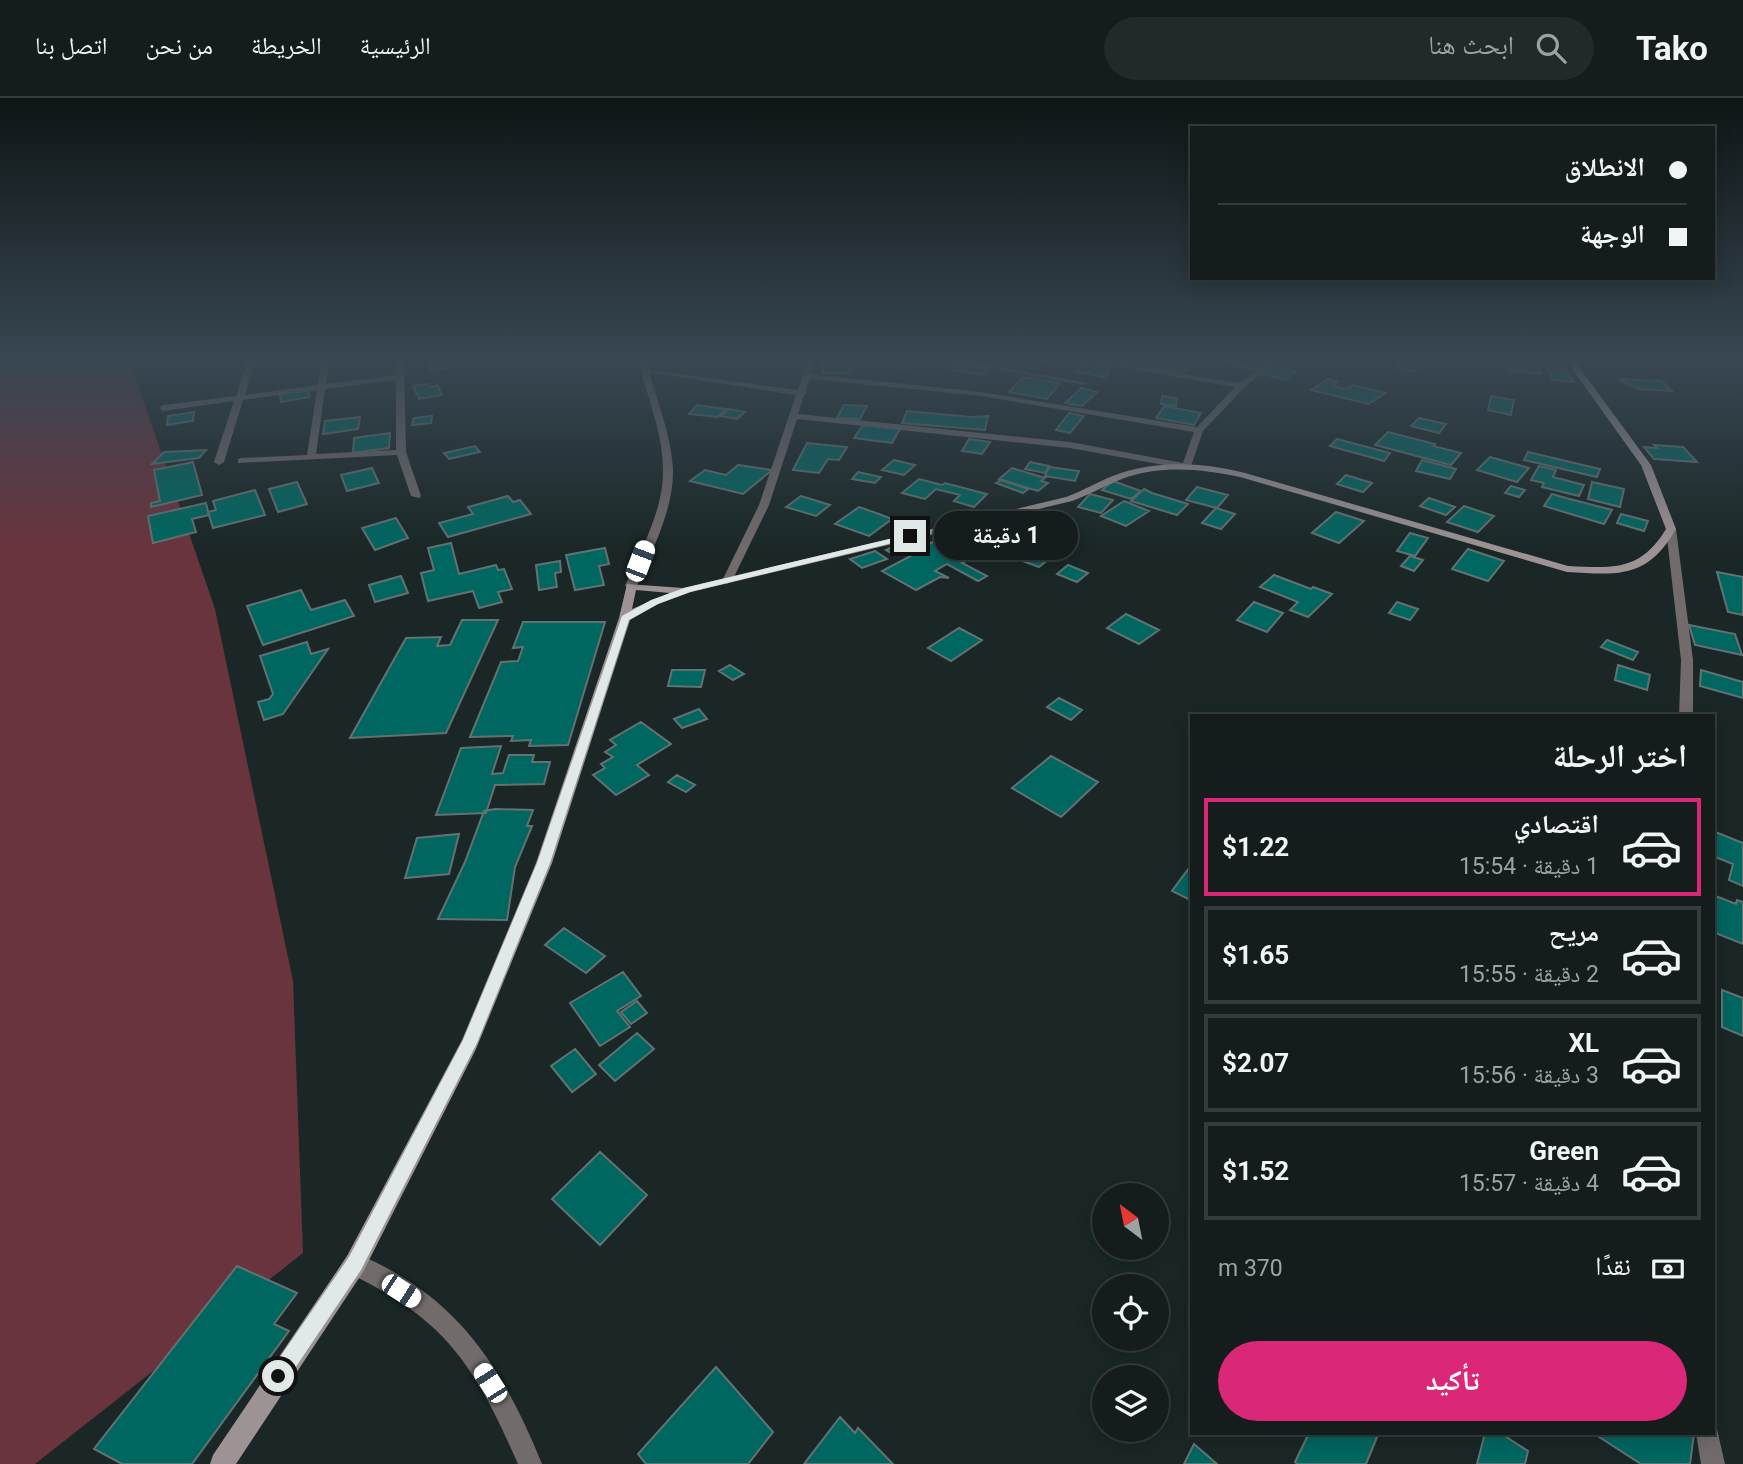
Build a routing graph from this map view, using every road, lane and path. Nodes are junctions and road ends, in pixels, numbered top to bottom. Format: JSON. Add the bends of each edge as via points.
{"nodes":[{"id":1,"x":232,"y":423,"type":"edge"},
{"id":2,"x":316,"y":423,"type":"edge"},
{"id":3,"x":401,"y":423,"type":"edge"},
{"id":4,"x":659,"y":423,"type":"edge"},
{"id":5,"x":792,"y":423,"type":"edge"},
{"id":6,"x":858,"y":423,"type":"edge"},
{"id":7,"x":1155,"y":423,"type":"edge"},
{"id":8,"x":1206,"y":423,"type":"edge"},
{"id":9,"x":1615,"y":423,"type":"edge"},
{"id":10,"x":1199,"y":430,"type":"junction"},
{"id":11,"x":401,"y":452,"type":"junction"},
{"id":12,"x":311,"y":457,"type":"junction"},
{"id":13,"x":241,"y":461,"type":"dead end"},
{"id":14,"x":219,"y":462,"type":"dead end"},
{"id":15,"x":1186,"y":466,"type":"junction"},
{"id":16,"x":416,"y":496,"type":"dead end"},
{"id":17,"x":1671,"y":529,"type":"junction"},
{"id":18,"x":727,"y":581,"type":"junction"},
{"id":19,"x":631,"y":586,"type":"junction"},
{"id":20,"x":687,"y":590,"type":"junction"},
{"id":21,"x":625,"y":618,"type":"junction"},
{"id":22,"x":1686,"y":714,"type":"edge"},
{"id":23,"x":355,"y":1264,"type":"junction"},
{"id":24,"x":1708,"y":1435,"type":"edge"},
{"id":25,"x":222,"y":1464,"type":"edge"},
{"id":26,"x":530,"y":1464,"type":"edge"},
{"id":27,"x":1713,"y":1464,"type":"edge"}],
"edges":[{"from":1,"to":14,"type":"street"},
{"from":2,"to":12,"type":"street"},
{"from":3,"to":11,"type":"street"},
{"from":4,"to":19,"type":"street","via":[[668,471],[659,513]]},
{"from":5,"to":18,"type":"street","via":[[764,505]]},
{"from":6,"to":15,"type":"street","via":[[1070,445]]},
{"from":7,"to":10,"type":"street"},
{"from":8,"to":10,"type":"street"},
{"from":9,"to":17,"type":"main road","via":[[1646,466]]},
{"from":10,"to":15,"type":"street"},
{"from":11,"to":12,"type":"street"},
{"from":11,"to":16,"type":"street"},
{"from":12,"to":13,"type":"street"},
{"from":15,"to":17,"type":"main road","via":[[1242,475],[1567,569],[1613,571],[1646,563],[1662,548]]},
{"from":15,"to":18,"type":"main road","via":[[1137,471],[1069,499]]},
{"from":17,"to":22,"type":"street","via":[[1687,660]]},
{"from":18,"to":20,"type":"main road"},
{"from":19,"to":20,"type":"main road"},
{"from":19,"to":21,"type":"main road"},
{"from":20,"to":21,"type":"main road"},
{"from":21,"to":23,"type":"main road","via":[[544,863],[470,1043]]},
{"from":23,"to":25,"type":"main road"},
{"from":23,"to":26,"type":"street","via":[[447,1325],[503,1403]]},
{"from":24,"to":27,"type":"street"}]}
